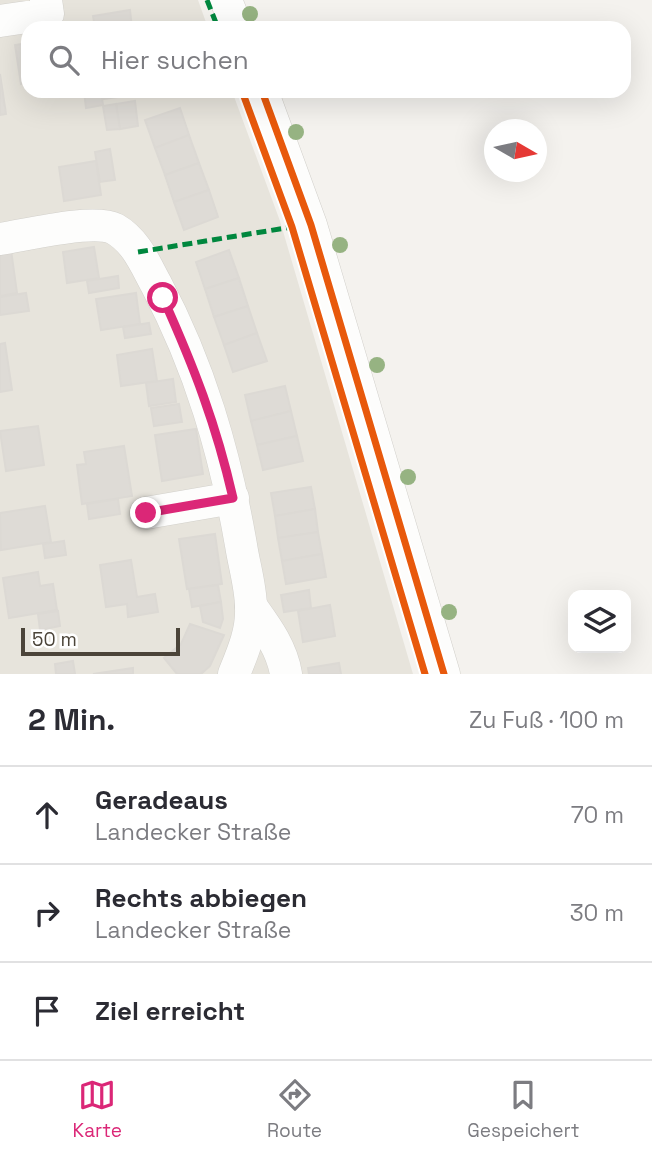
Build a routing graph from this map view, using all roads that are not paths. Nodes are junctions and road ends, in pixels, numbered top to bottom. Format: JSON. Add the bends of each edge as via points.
{"nodes":[{"id":1,"x":46,"y":0,"type":"edge"},
{"id":2,"x":226,"y":0,"type":"edge"},
{"id":3,"x":0,"y":21,"type":"edge"},
{"id":4,"x":234,"y":21,"type":"edge"},
{"id":5,"x":265,"y":98,"type":"edge"},
{"id":6,"x":0,"y":239,"type":"edge"},
{"id":7,"x":233,"y":498,"type":"junction"},
{"id":8,"x":146,"y":513,"type":"dead end"},
{"id":9,"x":251,"y":606,"type":"junction"},
{"id":10,"x":234,"y":674,"type":"edge"},
{"id":11,"x":286,"y":674,"type":"edge"},
{"id":12,"x":444,"y":674,"type":"edge"}],
"edges":[{"from":1,"to":3,"type":"street","via":[[47,14]]},
{"from":2,"to":4,"type":"street"},
{"from":5,"to":12,"type":"street","via":[[311,225]]},
{"from":6,"to":7,"type":"street","via":[[96,224],[126,237],[163,298],[190,358],[220,441]]},
{"from":7,"to":8,"type":"street"},
{"from":7,"to":9,"type":"street"},
{"from":9,"to":10,"type":"street","via":[[250,629]]},
{"from":9,"to":11,"type":"street","via":[[281,654]]}]}
